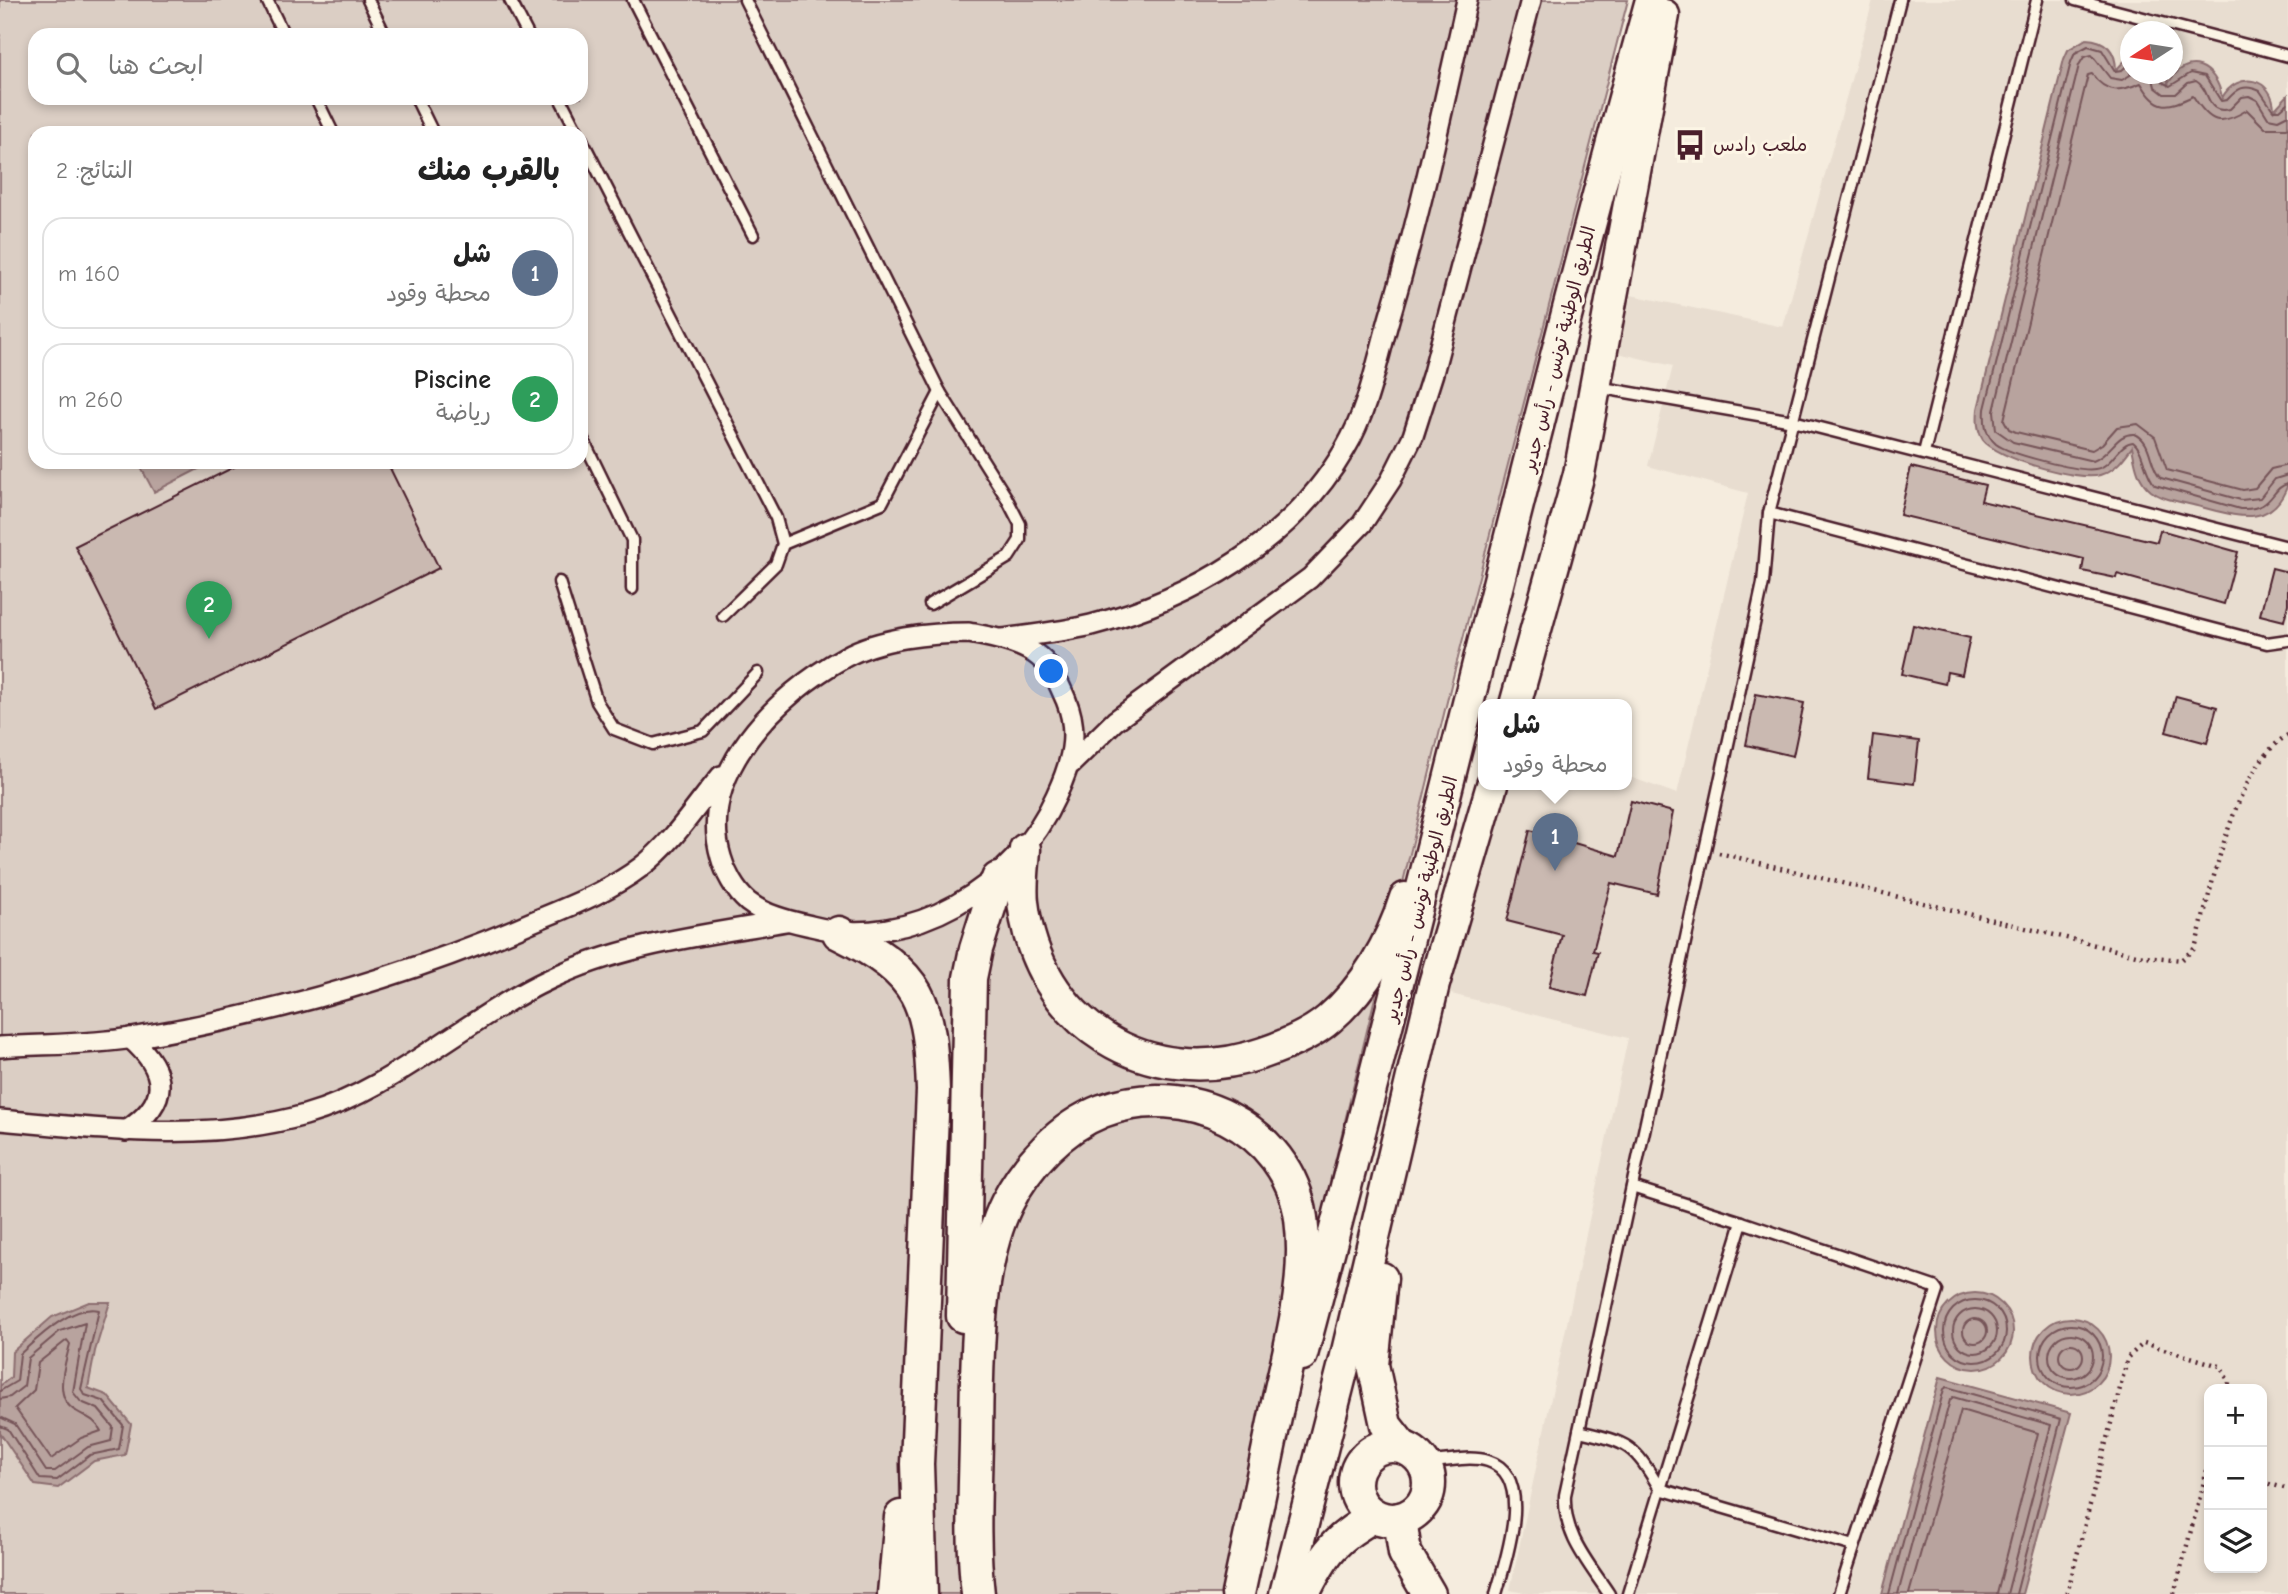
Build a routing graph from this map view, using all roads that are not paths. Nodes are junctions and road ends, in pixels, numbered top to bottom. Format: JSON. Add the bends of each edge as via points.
{"nodes":[{"id":1,"x":267,"y":0,"type":"edge"},
{"id":2,"x":368,"y":0,"type":"edge"},
{"id":3,"x":510,"y":0,"type":"edge"},
{"id":4,"x":633,"y":0,"type":"edge"},
{"id":5,"x":745,"y":0,"type":"edge"},
{"id":6,"x":1467,"y":0,"type":"edge"},
{"id":7,"x":1531,"y":0,"type":"edge"},
{"id":8,"x":1651,"y":0,"type":"edge"},
{"id":9,"x":1667,"y":0,"type":"edge"},
{"id":10,"x":1900,"y":0,"type":"edge"},
{"id":11,"x":2037,"y":0,"type":"edge"},
{"id":12,"x":2075,"y":0,"type":"edge"},
{"id":13,"x":281,"y":28,"type":"edge"},
{"id":14,"x":382,"y":28,"type":"edge"},
{"id":15,"x":524,"y":28,"type":"edge"},
{"id":16,"x":2288,"y":56,"type":"edge"},
{"id":17,"x":319,"y":105,"type":"edge"},
{"id":18,"x":419,"y":105,"type":"edge"},
{"id":19,"x":564,"y":105,"type":"edge"},
{"id":20,"x":330,"y":126,"type":"edge"},
{"id":21,"x":430,"y":126,"type":"edge"},
{"id":22,"x":574,"y":126,"type":"edge"},
{"id":23,"x":588,"y":152,"type":"edge"},
{"id":24,"x":753,"y":235,"type":"dead end"},
{"id":25,"x":1597,"y":387,"type":"junction"},
{"id":26,"x":940,"y":392,"type":"junction"},
{"id":27,"x":1793,"y":421,"type":"junction"},
{"id":28,"x":588,"y":449,"type":"edge"},
{"id":29,"x":1924,"y":453,"type":"junction"},
{"id":30,"x":1769,"y":513,"type":"junction"},
{"id":31,"x":783,"y":544,"type":"junction"},
{"id":32,"x":2288,"y":547,"type":"edge"},
{"id":33,"x":559,"y":582,"type":"dead end"},
{"id":34,"x":632,"y":589,"type":"dead end"},
{"id":35,"x":930,"y":604,"type":"dead end"},
{"id":36,"x":723,"y":616,"type":"dead end"},
{"id":37,"x":1000,"y":639,"type":"junction"},
{"id":38,"x":2288,"y":640,"type":"edge"},
{"id":39,"x":758,"y":673,"type":"dead end"},
{"id":40,"x":1517,"y":699,"type":"edge"},
{"id":41,"x":1461,"y":739,"type":"junction"},
{"id":42,"x":737,"y":756,"type":"junction"},
{"id":43,"x":1071,"y":764,"type":"junction"},
{"id":44,"x":1491,"y":790,"type":"edge"},
{"id":45,"x":1025,"y":849,"type":"junction"},
{"id":46,"x":998,"y":879,"type":"junction"},
{"id":47,"x":789,"y":920,"type":"junction"},
{"id":48,"x":839,"y":933,"type":"junction"},
{"id":49,"x":130,"y":1038,"type":"junction"},
{"id":50,"x":0,"y":1047,"type":"edge"},
{"id":51,"x":1402,"y":1111,"type":"junction"},
{"id":52,"x":0,"y":1120,"type":"edge"},
{"id":53,"x":126,"y":1131,"type":"junction"},
{"id":54,"x":1632,"y":1187,"type":"junction"},
{"id":55,"x":1742,"y":1222,"type":"junction"},
{"id":56,"x":922,"y":1342,"type":"junction"},
{"id":57,"x":1579,"y":1431,"type":"junction"},
{"id":58,"x":1413,"y":1455,"type":"junction"},
{"id":59,"x":1660,"y":1489,"type":"junction"},
{"id":60,"x":1388,"y":1517,"type":"junction"},
{"id":61,"x":1854,"y":1546,"type":"junction"},
{"id":62,"x":894,"y":1594,"type":"edge"},
{"id":63,"x":921,"y":1594,"type":"edge"},
{"id":64,"x":960,"y":1594,"type":"edge"},
{"id":65,"x":978,"y":1594,"type":"edge"},
{"id":66,"x":1239,"y":1594,"type":"edge"},
{"id":67,"x":1285,"y":1594,"type":"edge"},
{"id":68,"x":1304,"y":1594,"type":"edge"},
{"id":69,"x":1429,"y":1594,"type":"edge"},
{"id":70,"x":1496,"y":1594,"type":"edge"},
{"id":71,"x":1609,"y":1594,"type":"edge"},
{"id":72,"x":1628,"y":1594,"type":"edge"},
{"id":73,"x":1839,"y":1594,"type":"edge"}],
"edges":[{"from":1,"to":13,"type":"lane"},
{"from":2,"to":14,"type":"lane"},
{"from":3,"to":15,"type":"lane"},
{"from":4,"to":24,"type":"lane"},
{"from":5,"to":26,"type":"lane"},
{"from":6,"to":37,"type":"street","via":[[1411,244],[1366,400],[1346,447],[1321,485],[1245,557],[1162,602],[1089,625]]},
{"from":7,"to":43,"type":"street","via":[[1433,373],[1391,480],[1362,524],[1310,578],[1115,721]]},
{"from":8,"to":41,"type":"main road","name":"الطريق الوطنية تونس - رأس جدير"},
{"from":9,"to":25,"type":"main road","name":"الطريق الوطنية تونس - رأس جدير"},
{"from":10,"to":27,"type":"lane"},
{"from":11,"to":29,"type":"lane"},
{"from":12,"to":16,"type":"lane"},
{"from":17,"to":20,"type":"lane"},
{"from":18,"to":21,"type":"lane"},
{"from":19,"to":22,"type":"lane"},
{"from":23,"to":31,"type":"lane","via":[[776,518]]},
{"from":25,"to":27,"type":"lane"},
{"from":25,"to":40,"type":"main road","name":"الطريق الوطنية تونس - رأس جدير","via":[[1579,474]]},
{"from":26,"to":31,"type":"lane","via":[[882,503]]},
{"from":26,"to":35,"type":"lane","via":[[1006,497],[1020,524],[1020,540],[1009,557]]},
{"from":27,"to":29,"type":"lane"},
{"from":27,"to":30,"type":"lane"},
{"from":28,"to":34,"type":"lane","via":[[632,540]]},
{"from":29,"to":32,"type":"lane"},
{"from":30,"to":38,"type":"lane","via":[[2267,643]]},
{"from":30,"to":54,"type":"lane","via":[[1763,583]]},
{"from":31,"to":36,"type":"lane","via":[[776,564]]},
{"from":33,"to":39,"type":"lane","via":[[597,702],[614,729],[653,744],[703,731]]},
{"from":37,"to":42,"type":"street","via":[[969,633],[914,635],[848,655],[808,679],[778,706]]},
{"from":37,"to":43,"type":"street","via":[[1033,653],[1054,672],[1073,719]]},
{"from":41,"to":45,"type":"main road","via":[[1400,915],[1370,971],[1328,1020],[1301,1038],[1248,1058],[1219,1063],[1157,1060],[1100,1037],[1078,1020],[1046,981],[1038,963],[1022,901]]},
{"from":41,"to":66,"type":"main road","name":"الطريق الوطنية تونس - رأس جدير"},
{"from":42,"to":47,"type":"street","via":[[718,798],[714,835],[725,872],[746,900]]},
{"from":42,"to":49,"type":"street","via":[[643,866],[574,904],[402,974],[294,1004]]},
{"from":43,"to":45,"type":"street","via":[[1048,815]]},
{"from":44,"to":51,"type":"main road","name":"الطريق الوطنية تونس - رأس جدير"},
{"from":45,"to":46,"type":"street"},
{"from":46,"to":48,"type":"street","via":[[933,916],[895,929]]},
{"from":46,"to":64,"type":"highway","via":[[970,978],[956,1528]]},
{"from":47,"to":48,"type":"street"},
{"from":47,"to":53,"type":"street","via":[[648,946],[561,974],[464,1026],[376,1085],[325,1109],[229,1131]]},
{"from":48,"to":56,"type":"highway","via":[[879,953],[902,972],[924,1012],[932,1040]]},
{"from":49,"to":50,"type":"street"},
{"from":49,"to":53,"type":"street","via":[[157,1069],[160,1092],[153,1111]]},
{"from":51,"to":58,"type":"main road","via":[[1403,1170],[1381,1286],[1373,1365],[1386,1425]]},
{"from":51,"to":67,"type":"main road","name":"الطريق الوطنية تونس - رأس جدير"},
{"from":52,"to":53,"type":"street"},
{"from":54,"to":55,"type":"lane"},
{"from":54,"to":57,"type":"lane"},
{"from":55,"to":59,"type":"lane"},
{"from":55,"to":61,"type":"lane","via":[[1937,1291]]},
{"from":56,"to":62,"type":"highway"},
{"from":56,"to":63,"type":"highway","via":[[917,1464]]},
{"from":57,"to":59,"type":"lane","via":[[1622,1441],[1632,1448]]},
{"from":57,"to":71,"type":"lane","via":[[1564,1514],[1570,1536]]},
{"from":58,"to":60,"type":"highway","via":[[1429,1479],[1426,1497],[1415,1511]]},
{"from":58,"to":60,"type":"highway","via":[[1390,1446],[1377,1449],[1358,1468],[1358,1496],[1365,1507]]},
{"from":58,"to":70,"type":"lane","via":[[1488,1461],[1508,1480],[1516,1510]]},
{"from":59,"to":61,"type":"lane"},
{"from":59,"to":72,"type":"lane"},
{"from":60,"to":68,"type":"main road","via":[[1346,1533],[1325,1554]]},
{"from":60,"to":69,"type":"highway"},
{"from":61,"to":73,"type":"lane"},
{"from":65,"to":66,"type":"highway","via":[[974,1517],[978,1368],[996,1227],[1034,1162],[1073,1126],[1102,1111],[1157,1101],[1208,1108],[1248,1129],[1285,1173],[1296,1192],[1301,1219],[1302,1292]]}]}
